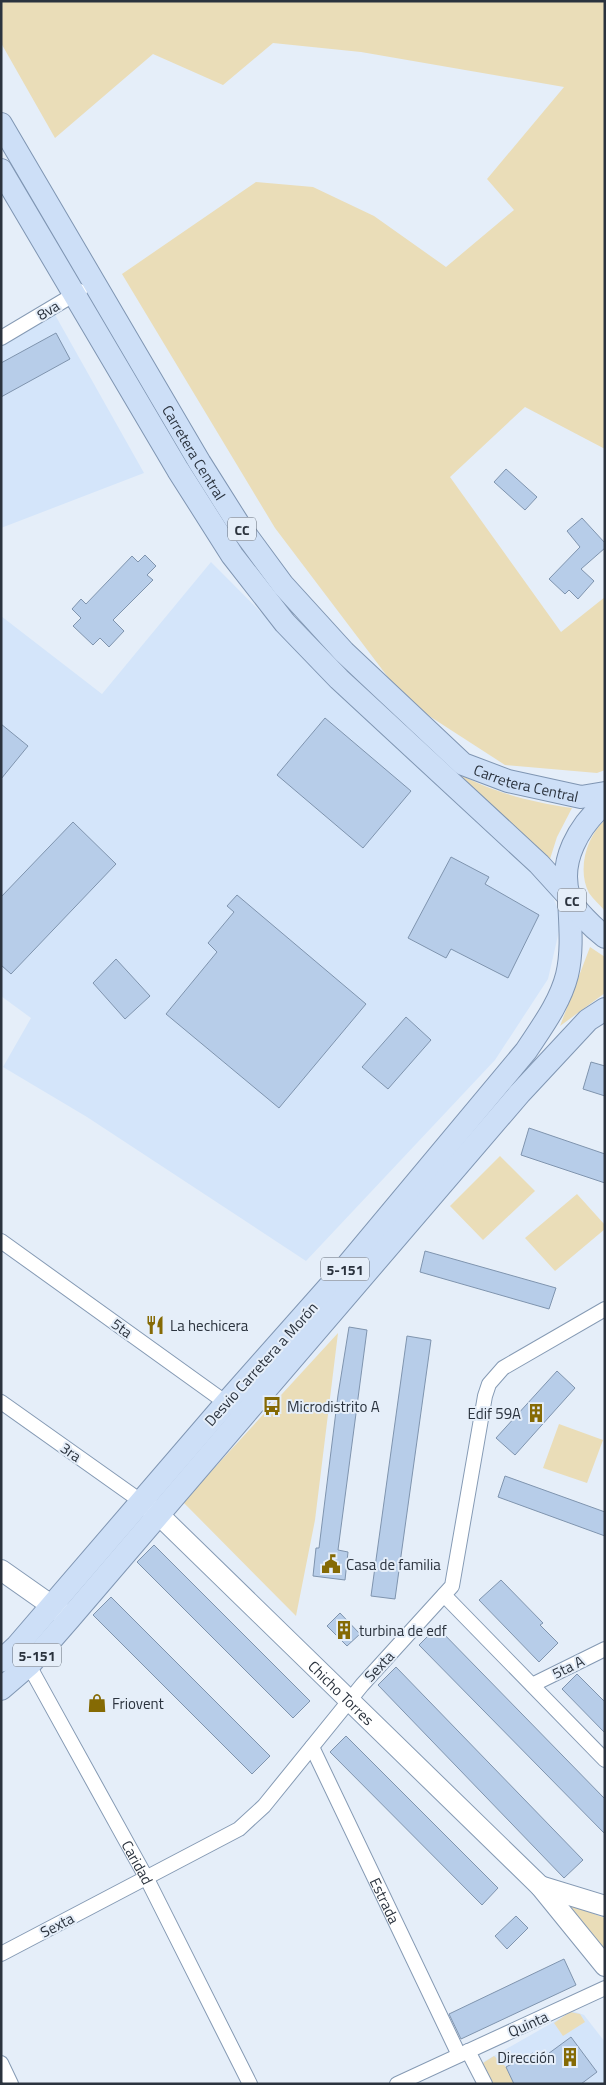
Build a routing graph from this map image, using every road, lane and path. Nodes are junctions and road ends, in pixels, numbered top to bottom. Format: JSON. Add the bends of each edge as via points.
{"nodes":[{"id":1,"x":1,"y":124,"type":"edge"},
{"id":2,"x":1,"y":170,"type":"edge"},
{"id":3,"x":94,"y":282,"type":"junction"},
{"id":4,"x":74,"y":295,"type":"junction"},
{"id":5,"x":1,"y":338,"type":"edge"},
{"id":6,"x":605,"y":793,"type":"edge"},
{"id":7,"x":605,"y":803,"type":"edge"},
{"id":8,"x":569,"y":897,"type":"junction"},
{"id":9,"x":605,"y":937,"type":"edge"},
{"id":10,"x":605,"y":1009,"type":"edge"},
{"id":11,"x":512,"y":1086,"type":"junction"},
{"id":12,"x":1,"y":1241,"type":"edge"},
{"id":13,"x":605,"y":1309,"type":"edge"},
{"id":14,"x":1,"y":1402,"type":"edge"},
{"id":15,"x":235,"y":1409,"type":"junction"},
{"id":16,"x":150,"y":1508,"type":"junction"},
{"id":17,"x":1,"y":1570,"type":"edge"},
{"id":18,"x":444,"y":1595,"type":"junction"},
{"id":19,"x":61,"y":1612,"type":"junction"},
{"id":20,"x":605,"y":1649,"type":"edge"},
{"id":21,"x":16,"y":1657,"type":"edge"},
{"id":22,"x":532,"y":1685,"type":"junction"},
{"id":23,"x":1,"y":1689,"type":"edge"},
{"id":24,"x":349,"y":1700,"type":"junction"},
{"id":25,"x":312,"y":1747,"type":"junction"},
{"id":26,"x":605,"y":1760,"type":"edge"},
{"id":27,"x":147,"y":1879,"type":"junction"},
{"id":28,"x":540,"y":1886,"type":"junction"},
{"id":29,"x":605,"y":1906,"type":"edge"},
{"id":30,"x":1,"y":1954,"type":"edge"},
{"id":31,"x":605,"y":1966,"type":"edge"},
{"id":32,"x":605,"y":1988,"type":"edge"},
{"id":33,"x":464,"y":2053,"type":"junction"},
{"id":34,"x":1,"y":2063,"type":"edge"},
{"id":35,"x":11,"y":2084,"type":"edge"},
{"id":36,"x":250,"y":2084,"type":"edge"},
{"id":37,"x":397,"y":2084,"type":"edge"},
{"id":38,"x":485,"y":2084,"type":"edge"}],
"edges":[{"from":1,"to":3,"type":"main road","name":"Carretera Central","number":"CC"},
{"from":2,"to":4,"type":"main road","name":"Carretera Central","number":"CC"},
{"from":3,"to":4,"type":"street","name":"8va"},
{"from":3,"to":6,"type":"main road","name":"Carretera Central","number":"CC","via":[[241,528],[283,584],[344,652],[464,764],[508,781],[581,797]]},
{"from":4,"to":5,"type":"street","name":"8va"},
{"from":4,"to":8,"type":"main road","name":"Carretera Central","number":"CC","via":[[232,555],[285,623],[339,679],[539,864]]},
{"from":7,"to":8,"type":"main road","number":"CC","via":[[576,837],[570,852],[566,869]]},
{"from":8,"to":9,"type":"main road","number":"CC"},
{"from":8,"to":11,"type":"main road","name":"Desvio Carretera a Morón","number":"5-151","via":[[567,976],[552,1010],[526,1051]]},
{"from":10,"to":11,"type":"main road","name":"Desvio Carretera a Morón","number":"5-151"},
{"from":11,"to":15,"type":"main road","name":"Desvio Carretera a Morón","number":"5-151"},
{"from":12,"to":15,"type":"street","name":"5ta"},
{"from":13,"to":18,"type":"street","name":"Sexta","via":[[503,1368],[489,1384],[452,1586]]},
{"from":14,"to":16,"type":"street","name":"3ra"},
{"from":15,"to":16,"type":"main road","name":"Desvio Carretera a Morón","number":"5-151"},
{"from":16,"to":19,"type":"main road","name":"Desvio Carretera a Morón","number":"5-151"},
{"from":16,"to":24,"type":"street","name":"Chicho Torres"},
{"from":17,"to":19,"type":"street"},
{"from":18,"to":22,"type":"street"},
{"from":18,"to":24,"type":"street","name":"Sexta"},
{"from":19,"to":21,"type":"main road","name":"Desvio Carretera a Morón","number":"5-151"},
{"from":20,"to":22,"type":"street","name":"5ta A"},
{"from":21,"to":23,"type":"main road","name":"Desvio Carretera a Morón","number":"5-151"},
{"from":21,"to":27,"type":"street","name":"Caridad"},
{"from":22,"to":26,"type":"street"},
{"from":24,"to":25,"type":"street","name":"Sexta"},
{"from":24,"to":28,"type":"street","name":"Chicho Torres"},
{"from":25,"to":27,"type":"street","name":"Sexta","via":[[264,1806],[239,1829]]},
{"from":25,"to":33,"type":"street","name":"Estrada"},
{"from":27,"to":30,"type":"street","name":"Sexta"},
{"from":27,"to":36,"type":"street","name":"Caridad"},
{"from":28,"to":29,"type":"street","name":"Chicho Torres"},
{"from":28,"to":31,"type":"street","name":"Chicho Torres"},
{"from":32,"to":33,"type":"street","name":"Quinta"},
{"from":33,"to":37,"type":"street","name":"Quinta"},
{"from":33,"to":38,"type":"street","name":"Estrada"},
{"from":34,"to":35,"type":"street"}]}
